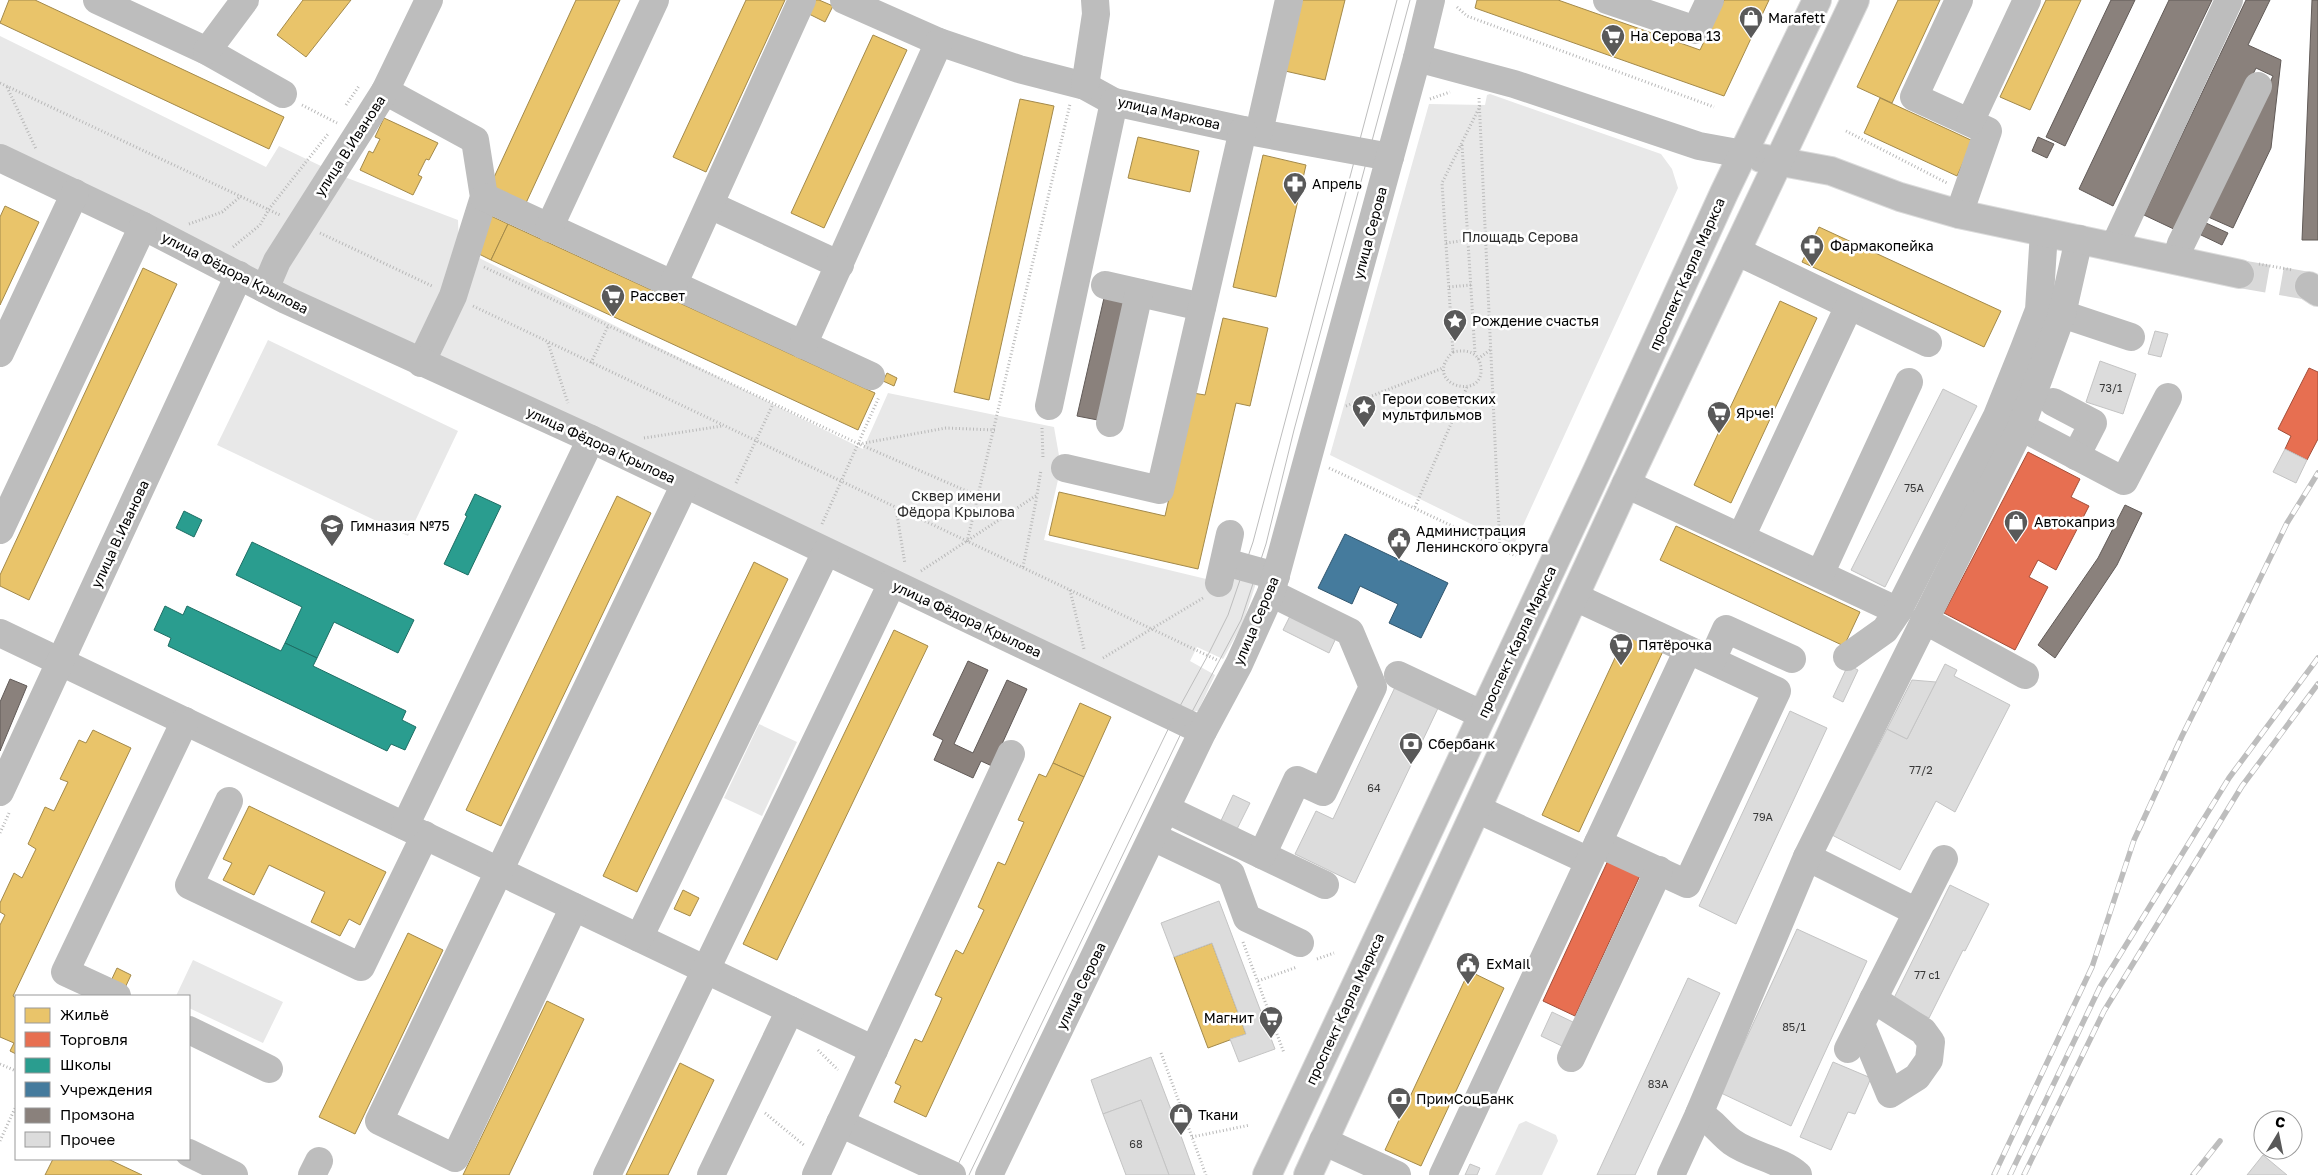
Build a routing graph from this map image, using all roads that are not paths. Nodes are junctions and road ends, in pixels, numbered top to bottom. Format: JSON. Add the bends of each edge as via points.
{"nodes":[{"id":1,"x":97,"y":0,"type":"edge"},
{"id":2,"x":245,"y":0,"type":"edge"},
{"id":3,"x":429,"y":0,"type":"edge"},
{"id":4,"x":655,"y":0,"type":"edge"},
{"id":5,"x":802,"y":0,"type":"edge"},
{"id":6,"x":844,"y":0,"type":"edge"},
{"id":7,"x":1096,"y":0,"type":"edge"},
{"id":8,"x":1288,"y":0,"type":"edge"},
{"id":9,"x":1431,"y":0,"type":"edge"},
{"id":10,"x":1607,"y":0,"type":"edge"},
{"id":11,"x":1710,"y":0,"type":"edge"},
{"id":12,"x":1817,"y":0,"type":"edge"},
{"id":13,"x":1854,"y":0,"type":"edge"},
{"id":14,"x":1959,"y":0,"type":"edge"},
{"id":15,"x":2027,"y":0,"type":"edge"},
{"id":16,"x":2229,"y":0,"type":"edge"},
{"id":17,"x":939,"y":42,"type":"junction"},
{"id":18,"x":207,"y":52,"type":"junction"},
{"id":19,"x":1417,"y":58,"type":"junction"},
{"id":20,"x":1080,"y":85,"type":"junction"},
{"id":21,"x":2258,"y":86,"type":"dead end"},
{"id":22,"x":373,"y":88,"type":"junction"},
{"id":23,"x":283,"y":94,"type":"road end"},
{"id":24,"x":1114,"y":102,"type":"junction"},
{"id":25,"x":1970,"y":122,"type":"junction"},
{"id":26,"x":1251,"y":131,"type":"junction"},
{"id":27,"x":1743,"y":154,"type":"junction"},
{"id":28,"x":1390,"y":157,"type":"junction"},
{"id":29,"x":0,"y":158,"type":"edge"},
{"id":30,"x":1778,"y":161,"type":"junction"},
{"id":31,"x":75,"y":194,"type":"junction"},
{"id":32,"x":484,"y":198,"type":"junction"},
{"id":33,"x":710,"y":205,"type":"junction"},
{"id":34,"x":1959,"y":214,"type":"junction"},
{"id":35,"x":549,"y":228,"type":"junction"},
{"id":36,"x":151,"y":230,"type":"junction"},
{"id":37,"x":2044,"y":232,"type":"junction"},
{"id":38,"x":2079,"y":239,"type":"junction"},
{"id":39,"x":2114,"y":247,"type":"junction"},
{"id":40,"x":1736,"y":251,"type":"junction"},
{"id":41,"x":2176,"y":260,"type":"junction"},
{"id":42,"x":840,"y":265,"type":"junction"},
{"id":43,"x":230,"y":271,"type":"junction"},
{"id":44,"x":2240,"y":274,"type":"tunnel mouth"},
{"id":45,"x":673,"y":285,"type":"junction"},
{"id":46,"x":1105,"y":285,"type":"dead end"},
{"id":47,"x":265,"y":288,"type":"junction"},
{"id":48,"x":1139,"y":293,"type":"junction"},
{"id":49,"x":1849,"y":306,"type":"junction"},
{"id":50,"x":1202,"y":307,"type":"junction"},
{"id":51,"x":2062,"y":314,"type":"junction"},
{"id":52,"x":2131,"y":337,"type":"dead end"},
{"id":53,"x":1928,"y":343,"type":"dead end"},
{"id":54,"x":803,"y":345,"type":"junction"},
{"id":55,"x":0,"y":353,"type":"edge"},
{"id":56,"x":421,"y":363,"type":"junction"},
{"id":57,"x":871,"y":376,"type":"road end"},
{"id":58,"x":1910,"y":382,"type":"dead end"},
{"id":59,"x":2168,"y":397,"type":"dead end"},
{"id":60,"x":2053,"y":402,"type":"dead end"},
{"id":61,"x":1049,"y":406,"type":"road end"},
{"id":62,"x":1110,"y":423,"type":"dead end"},
{"id":63,"x":2021,"y":428,"type":"junction"},
{"id":64,"x":591,"y":439,"type":"junction"},
{"id":65,"x":2076,"y":456,"type":"junction"},
{"id":66,"x":1065,"y":468,"type":"dead end"},
{"id":67,"x":686,"y":484,"type":"junction"},
{"id":68,"x":1626,"y":484,"type":"junction"},
{"id":69,"x":0,"y":530,"type":"edge"},
{"id":70,"x":1230,"y":534,"type":"dead end"},
{"id":71,"x":1740,"y":538,"type":"junction"},
{"id":72,"x":819,"y":548,"type":"junction"},
{"id":73,"x":1820,"y":574,"type":"junction"},
{"id":74,"x":904,"y":576,"type":"junction"},
{"id":75,"x":1273,"y":585,"type":"junction"},
{"id":76,"x":1574,"y":597,"type":"junction"},
{"id":77,"x":1898,"y":611,"type":"junction"},
{"id":78,"x":1924,"y":620,"type":"junction"},
{"id":79,"x":0,"y":632,"type":"edge"},
{"id":80,"x":1700,"y":655,"type":"junction"},
{"id":81,"x":1847,"y":657,"type":"dead end"},
{"id":82,"x":1792,"y":659,"type":"dead end"},
{"id":83,"x":62,"y":662,"type":"junction"},
{"id":84,"x":1398,"y":675,"type":"dead end"},
{"id":85,"x":2025,"y":675,"type":"dead end"},
{"id":86,"x":1483,"y":715,"type":"junction"},
{"id":87,"x":184,"y":721,"type":"junction"},
{"id":88,"x":1514,"y":729,"type":"junction"},
{"id":89,"x":1204,"y":731,"type":"junction"},
{"id":90,"x":1011,"y":754,"type":"dead end"},
{"id":91,"x":0,"y":792,"type":"edge"},
{"id":92,"x":229,"y":801,"type":"dead end"},
{"id":93,"x":1166,"y":809,"type":"junction"},
{"id":94,"x":1477,"y":809,"type":"junction"},
{"id":95,"x":415,"y":831,"type":"junction"},
{"id":96,"x":1153,"y":837,"type":"junction"},
{"id":97,"x":1224,"y":837,"type":"junction"},
{"id":98,"x":1594,"y":852,"type":"junction"},
{"id":99,"x":1262,"y":855,"type":"junction"},
{"id":100,"x":1806,"y":857,"type":"junction"},
{"id":101,"x":1944,"y":858,"type":"dead end"},
{"id":102,"x":1211,"y":865,"type":"junction"},
{"id":103,"x":1659,"y":870,"type":"junction"},
{"id":104,"x":499,"y":871,"type":"junction"},
{"id":105,"x":1325,"y":885,"type":"dead end"},
{"id":106,"x":574,"y":907,"type":"junction"},
{"id":107,"x":1917,"y":912,"type":"junction"},
{"id":108,"x":639,"y":938,"type":"junction"},
{"id":109,"x":1300,"y":944,"type":"dead end"},
{"id":110,"x":706,"y":970,"type":"junction"},
{"id":111,"x":115,"y":995,"type":"edge"},
{"id":112,"x":1873,"y":999,"type":"junction"},
{"id":113,"x":790,"y":1010,"type":"junction"},
{"id":114,"x":1861,"y":1024,"type":"junction"},
{"id":115,"x":190,"y":1030,"type":"edge"},
{"id":116,"x":1848,"y":1049,"type":"dead end"},
{"id":117,"x":874,"y":1050,"type":"junction"},
{"id":118,"x":1571,"y":1058,"type":"dead end"},
{"id":119,"x":269,"y":1069,"type":"dead end"},
{"id":120,"x":1699,"y":1114,"type":"junction"},
{"id":121,"x":840,"y":1123,"type":"junction"},
{"id":122,"x":1323,"y":1141,"type":"junction"},
{"id":123,"x":190,"y":1153,"type":"edge"},
{"id":124,"x":820,"y":1168,"type":"edge"},
{"id":125,"x":234,"y":1175,"type":"edge"},
{"id":126,"x":607,"y":1175,"type":"edge"},
{"id":127,"x":711,"y":1175,"type":"edge"},
{"id":128,"x":952,"y":1175,"type":"edge"},
{"id":129,"x":989,"y":1175,"type":"edge"},
{"id":130,"x":1267,"y":1175,"type":"edge"},
{"id":131,"x":1308,"y":1175,"type":"edge"},
{"id":132,"x":1397,"y":1175,"type":"edge"},
{"id":133,"x":1443,"y":1175,"type":"edge"},
{"id":134,"x":1671,"y":1175,"type":"edge"},
{"id":135,"x":1798,"y":1175,"type":"edge"}],
"edges":[{"from":1,"to":18,"type":"street"},
{"from":2,"to":18,"type":"street"},
{"from":3,"to":22,"type":"street","name":"улица В.Иванова"},
{"from":4,"to":35,"type":"street"},
{"from":5,"to":33,"type":"street"},
{"from":6,"to":17,"type":"street","name":"улица Маркова"},
{"from":7,"to":20,"type":"street","via":[[1096,14]]},
{"from":8,"to":26,"type":"street"},
{"from":9,"to":19,"type":"street","name":"улица Серова"},
{"from":10,"to":11,"type":"street","via":[[1696,30]]},
{"from":12,"to":27,"type":"street","name":"проспект Карла Маркса"},
{"from":13,"to":30,"type":"street"},
{"from":14,"to":25,"type":"street","via":[[1914,97]]},
{"from":15,"to":25,"type":"street"},
{"from":16,"to":39,"type":"street"},
{"from":17,"to":20,"type":"street","name":"улица Маркова"},
{"from":17,"to":42,"type":"street"},
{"from":18,"to":23,"type":"street"},
{"from":19,"to":27,"type":"street","via":[[1514,84],[1700,146]]},
{"from":19,"to":28,"type":"street","name":"улица Серова"},
{"from":20,"to":24,"type":"street","name":"улица Маркова"},
{"from":21,"to":41,"type":"street"},
{"from":22,"to":32,"type":"street","via":[[475,140]]},
{"from":22,"to":47,"type":"street","name":"улица В.Иванова"},
{"from":24,"to":26,"type":"street","name":"улица Маркова"},
{"from":24,"to":61,"type":"street"},
{"from":25,"to":34,"type":"street","via":[[1988,131]]},
{"from":26,"to":28,"type":"street","name":"улица Маркова"},
{"from":26,"to":50,"type":"street"},
{"from":27,"to":30,"type":"street"},
{"from":27,"to":86,"type":"street","name":"проспект Карла Маркса"},
{"from":28,"to":75,"type":"street","name":"улица Серова"},
{"from":29,"to":31,"type":"street","name":"улица Фёдора Крылова"},
{"from":30,"to":34,"type":"street","via":[[1831,171],[1900,198]]},
{"from":30,"to":40,"type":"street"},
{"from":31,"to":36,"type":"street","name":"улица Фёдора Крылова"},
{"from":31,"to":55,"type":"street"},
{"from":32,"to":35,"type":"street"},
{"from":32,"to":56,"type":"street","via":[[453,296]]},
{"from":33,"to":42,"type":"street"},
{"from":33,"to":45,"type":"street"},
{"from":34,"to":37,"type":"street"},
{"from":35,"to":45,"type":"street"},
{"from":36,"to":43,"type":"street","name":"улица Фёдора Крылова"},
{"from":36,"to":69,"type":"street"},
{"from":37,"to":38,"type":"street"},
{"from":37,"to":77,"type":"street","via":[[2038,310],[2024,349],[1997,416]]},
{"from":38,"to":39,"type":"street"},
{"from":38,"to":51,"type":"street"},
{"from":39,"to":41,"type":"street"},
{"from":40,"to":49,"type":"street"},
{"from":40,"to":68,"type":"street"},
{"from":41,"to":44,"type":"street"},
{"from":42,"to":54,"type":"street"},
{"from":43,"to":47,"type":"street","name":"улица Фёдора Крылова"},
{"from":43,"to":83,"type":"street","name":"улица В.Иванова"},
{"from":45,"to":54,"type":"street"},
{"from":46,"to":48,"type":"street"},
{"from":47,"to":56,"type":"street","name":"улица Фёдора Крылова"},
{"from":48,"to":50,"type":"street"},
{"from":48,"to":62,"type":"street"},
{"from":49,"to":53,"type":"street"},
{"from":49,"to":71,"type":"street"},
{"from":50,"to":66,"type":"street","via":[[1160,490]]},
{"from":51,"to":52,"type":"street"},
{"from":51,"to":63,"type":"street"},
{"from":54,"to":57,"type":"street"},
{"from":56,"to":64,"type":"street","name":"улица Фёдора Крылова"},
{"from":58,"to":73,"type":"street"},
{"from":59,"to":65,"type":"street","via":[[2124,481]]},
{"from":60,"to":65,"type":"street","via":[[2093,423]]},
{"from":63,"to":65,"type":"street"},
{"from":63,"to":78,"type":"street"},
{"from":64,"to":67,"type":"street","name":"улица Фёдора Крылова"},
{"from":64,"to":95,"type":"street"},
{"from":67,"to":72,"type":"street","name":"улица Фёдора Крылова"},
{"from":67,"to":104,"type":"street"},
{"from":68,"to":71,"type":"street"},
{"from":68,"to":76,"type":"street"},
{"from":70,"to":75,"type":"street","via":[[1222,573]]},
{"from":71,"to":73,"type":"street"},
{"from":72,"to":74,"type":"street","name":"улица Фёдора Крылова"},
{"from":72,"to":108,"type":"street"},
{"from":73,"to":77,"type":"street"},
{"from":74,"to":89,"type":"street","name":"улица Фёдора Крылова"},
{"from":74,"to":110,"type":"street"},
{"from":75,"to":89,"type":"street","name":"улица Серова","via":[[1236,670]]},
{"from":75,"to":99,"type":"street","via":[[1350,632],[1373,687],[1324,792],[1297,780]]},
{"from":76,"to":80,"type":"street"},
{"from":76,"to":88,"type":"street"},
{"from":77,"to":81,"type":"street","via":[[1885,630]]},
{"from":78,"to":85,"type":"street"},
{"from":78,"to":100,"type":"street"},
{"from":79,"to":83,"type":"street"},
{"from":80,"to":82,"type":"street","via":[[1726,629]]},
{"from":80,"to":98,"type":"street"},
{"from":80,"to":103,"type":"street","via":[[1777,691],[1687,884]]},
{"from":83,"to":87,"type":"street"},
{"from":83,"to":91,"type":"street","name":"улица В.Иванова"},
{"from":84,"to":86,"type":"street"},
{"from":86,"to":88,"type":"street"},
{"from":86,"to":130,"type":"street","name":"проспект Карла Маркса"},
{"from":87,"to":95,"type":"street"},
{"from":87,"to":111,"type":"street","via":[[65,972]]},
{"from":88,"to":94,"type":"street"},
{"from":89,"to":93,"type":"street","name":"улица Серова"},
{"from":90,"to":117,"type":"street"},
{"from":92,"to":95,"type":"street","via":[[189,884],[361,967]]},
{"from":93,"to":96,"type":"street","name":"улица Серова"},
{"from":93,"to":97,"type":"street"},
{"from":94,"to":98,"type":"street"},
{"from":94,"to":122,"type":"street"},
{"from":95,"to":104,"type":"street"},
{"from":96,"to":102,"type":"street"},
{"from":96,"to":129,"type":"street","name":"улица Серова"},
{"from":97,"to":99,"type":"street"},
{"from":97,"to":102,"type":"street"},
{"from":98,"to":103,"type":"street"},
{"from":98,"to":133,"type":"street"},
{"from":99,"to":105,"type":"street"},
{"from":100,"to":107,"type":"street"},
{"from":100,"to":120,"type":"street"},
{"from":101,"to":107,"type":"street"},
{"from":102,"to":109,"type":"street","via":[[1230,874],[1247,918]]},
{"from":103,"to":118,"type":"street"},
{"from":104,"to":106,"type":"street"},
{"from":104,"to":106,"type":"street","via":[[378,1121],[454,1158]]},
{"from":106,"to":108,"type":"street"},
{"from":107,"to":112,"type":"street"},
{"from":108,"to":110,"type":"street"},
{"from":110,"to":113,"type":"street"},
{"from":110,"to":126,"type":"street"},
{"from":112,"to":114,"type":"street"},
{"from":112,"to":114,"type":"street","via":[[1923,1030],[1931,1042],[1929,1060],[1917,1077],[1890,1094]]},
{"from":113,"to":117,"type":"street"},
{"from":113,"to":127,"type":"street"},
{"from":114,"to":116,"type":"street"},
{"from":115,"to":119,"type":"street"},
{"from":117,"to":121,"type":"street"},
{"from":120,"to":134,"type":"street"},
{"from":120,"to":135,"type":"street","via":[[1708,1118],[1733,1142]]},
{"from":121,"to":124,"type":"street"},
{"from":121,"to":128,"type":"street"},
{"from":122,"to":131,"type":"street"},
{"from":122,"to":132,"type":"street"},
{"from":123,"to":125,"type":"street"}]}
